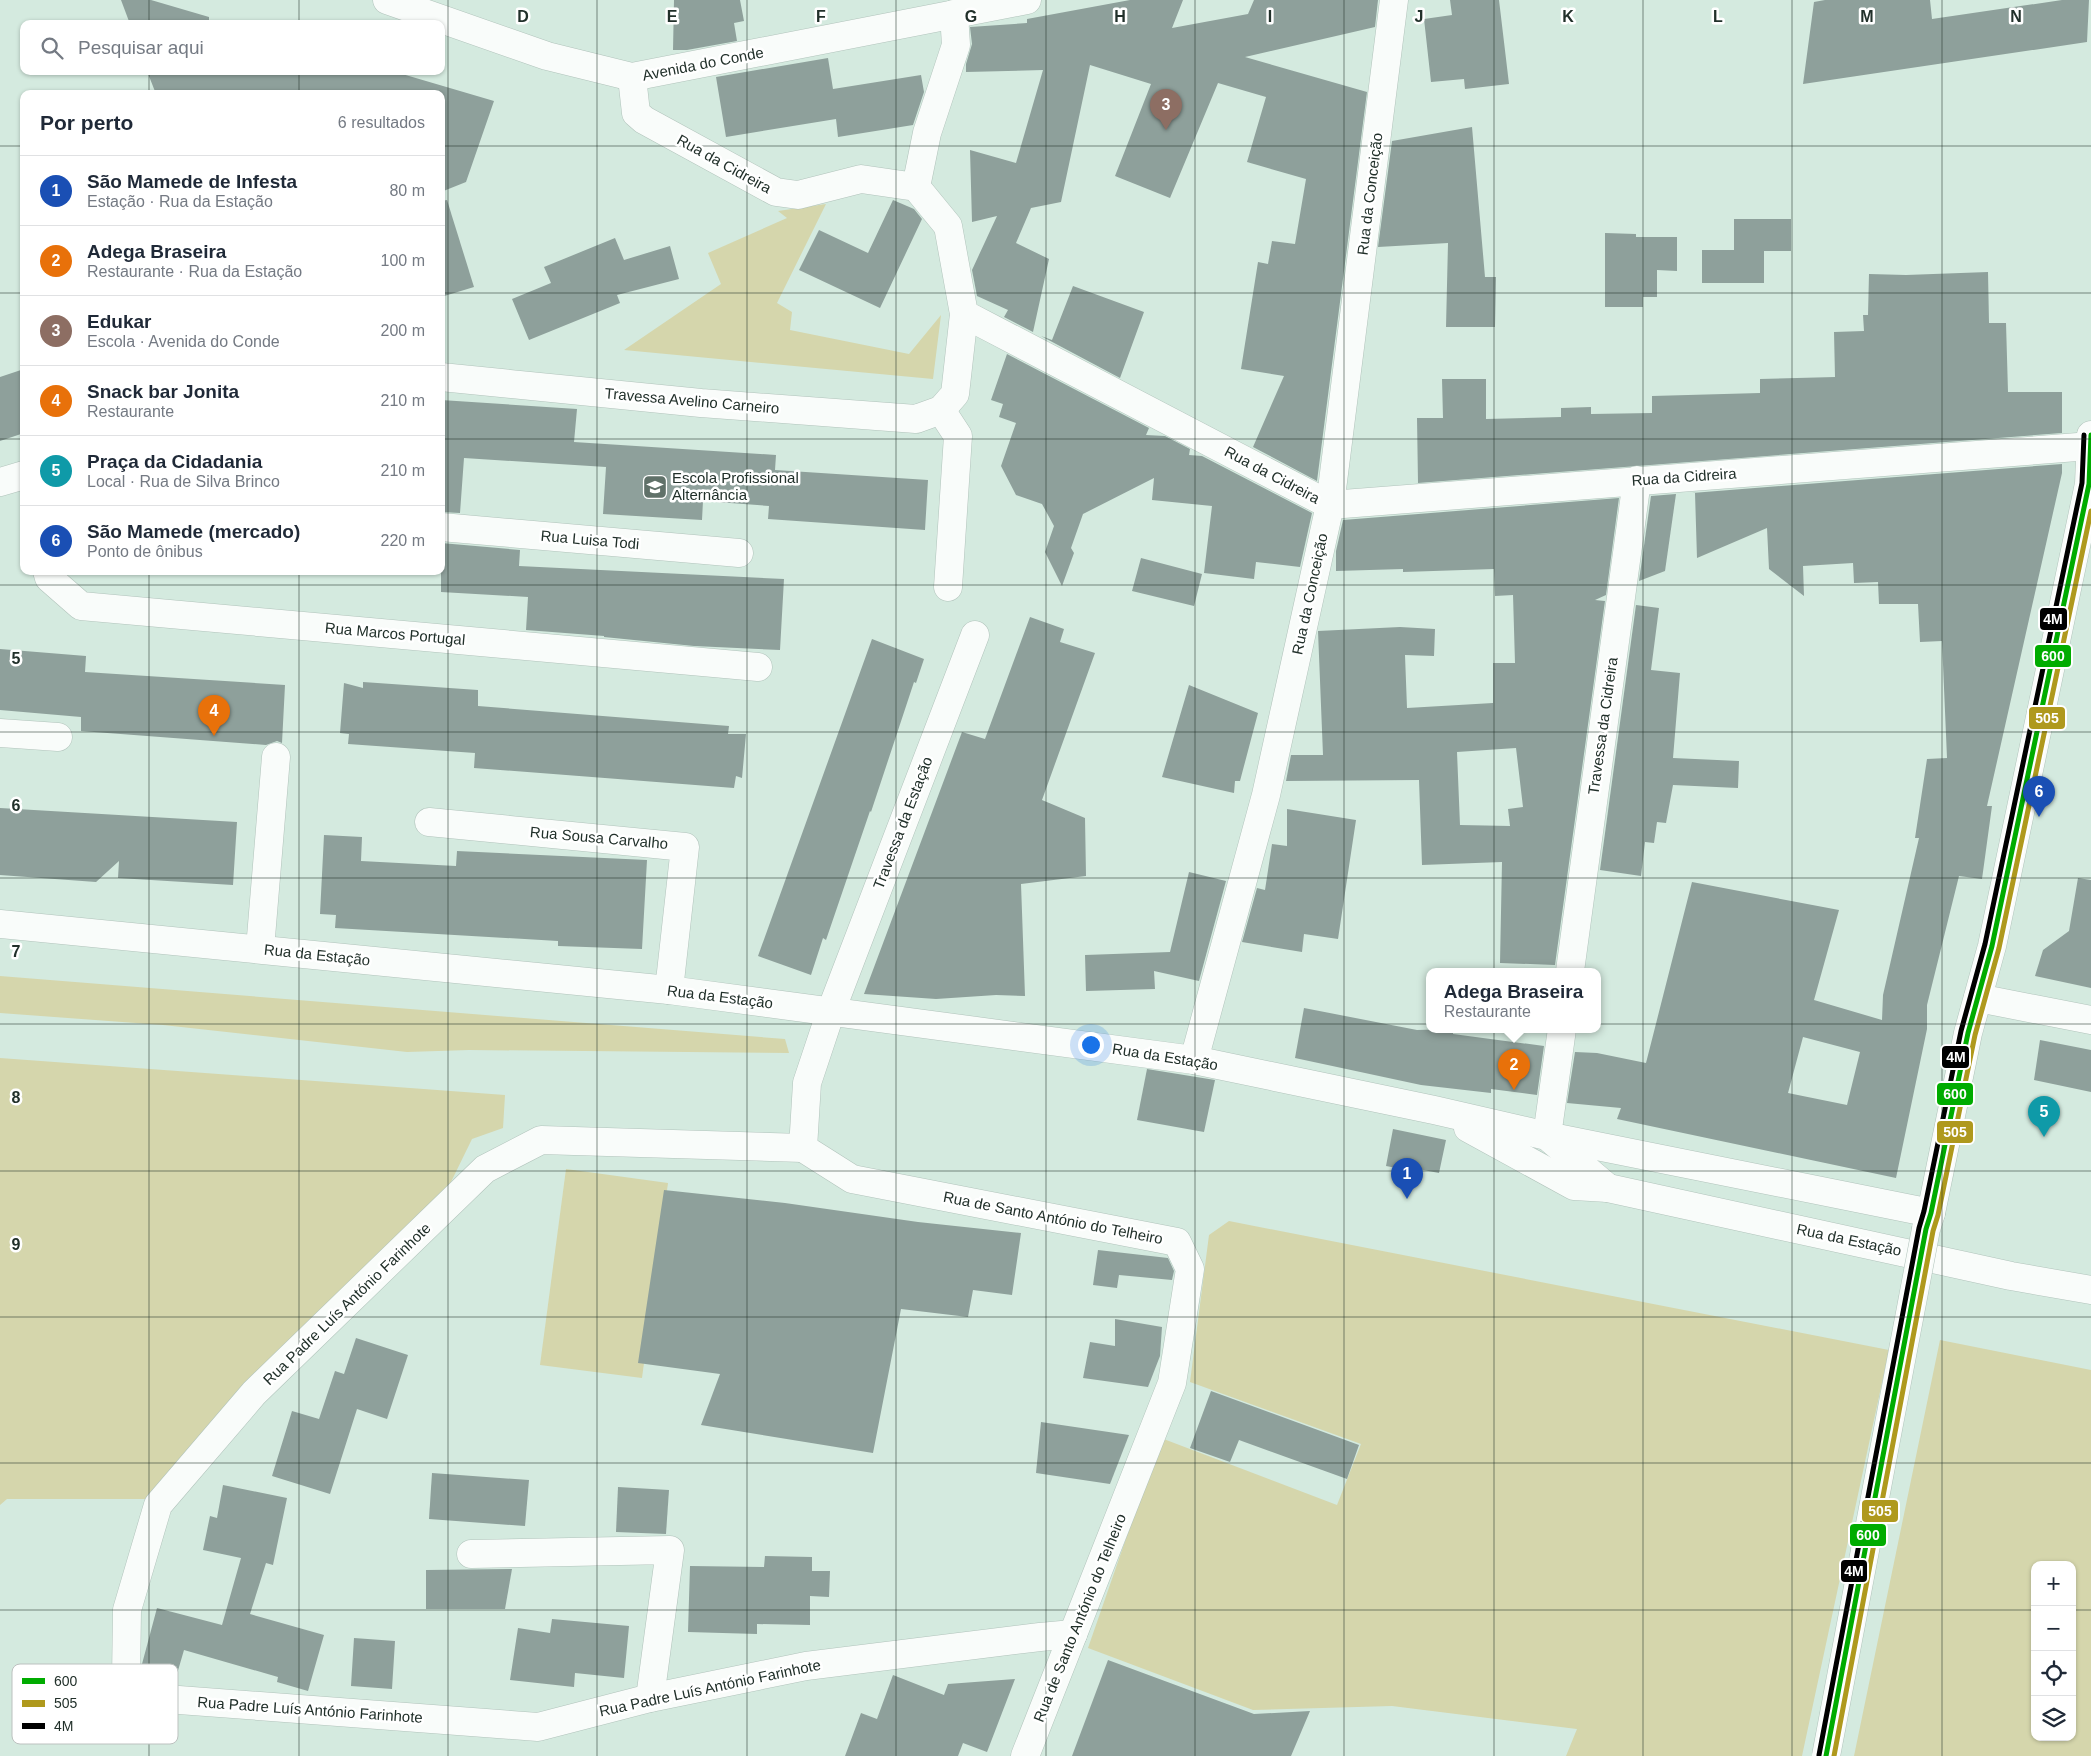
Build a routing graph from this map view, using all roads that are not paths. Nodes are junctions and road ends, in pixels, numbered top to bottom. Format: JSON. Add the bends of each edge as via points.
{"nodes":[{"id":1,"x":387,"y":0,"type":"edge"},
{"id":2,"x":1027,"y":0,"type":"edge"},
{"id":3,"x":1394,"y":0,"type":"edge"},
{"id":4,"x":954,"y":14,"type":"junction"},
{"id":5,"x":444,"y":20,"type":"edge"},
{"id":6,"x":445,"y":20,"type":"edge"},
{"id":7,"x":632,"y":78,"type":"junction"},
{"id":8,"x":916,"y":187,"type":"junction"},
{"id":9,"x":964,"y":314,"type":"junction"},
{"id":10,"x":445,"y":377,"type":"edge"},
{"id":11,"x":941,"y":410,"type":"junction"},
{"id":12,"x":2091,"y":442,"type":"edge"},
{"id":13,"x":20,"y":476,"type":"edge"},
{"id":14,"x":1637,"y":480,"type":"junction"},
{"id":15,"x":0,"y":482,"type":"edge"},
{"id":16,"x":1330,"y":505,"type":"junction"},
{"id":17,"x":445,"y":527,"type":"edge"},
{"id":18,"x":739,"y":553,"type":"dead end"},
{"id":19,"x":48,"y":575,"type":"edge"},
{"id":20,"x":948,"y":587,"type":"dead end"},
{"id":21,"x":976,"y":635,"type":"dead end"},
{"id":22,"x":758,"y":667,"type":"dead end"},
{"id":23,"x":0,"y":733,"type":"edge"},
{"id":24,"x":58,"y":737,"type":"dead end"},
{"id":25,"x":276,"y":757,"type":"dead end"},
{"id":26,"x":429,"y":822,"type":"dead end"},
{"id":27,"x":0,"y":924,"type":"edge"},
{"id":28,"x":260,"y":949,"type":"junction"},
{"id":29,"x":1570,"y":968,"type":"edge"},
{"id":30,"x":669,"y":990,"type":"junction"},
{"id":31,"x":1978,"y":998,"type":"junction"},
{"id":32,"x":830,"y":1011,"type":"junction"},
{"id":33,"x":2091,"y":1020,"type":"edge"},
{"id":34,"x":1561,"y":1033,"type":"edge"},
{"id":35,"x":1194,"y":1060,"type":"junction"},
{"id":36,"x":1434,"y":1110,"type":"junction"},
{"id":37,"x":1548,"y":1136,"type":"junction"},
{"id":38,"x":803,"y":1148,"type":"junction"},
{"id":39,"x":1608,"y":1188,"type":"junction"},
{"id":40,"x":1928,"y":1221,"type":"junction"},
{"id":41,"x":2091,"y":1290,"type":"edge"},
{"id":42,"x":471,"y":1554,"type":"dead end"},
{"id":43,"x":1073,"y":1634,"type":"junction"},
{"id":44,"x":126,"y":1664,"type":"edge"},
{"id":45,"x":650,"y":1698,"type":"junction"},
{"id":46,"x":178,"y":1700,"type":"edge"},
{"id":47,"x":1025,"y":1756,"type":"edge"},
{"id":48,"x":1826,"y":1756,"type":"edge"}],
"edges":[{"from":1,"to":5,"type":"street","name":"Avenida do Conde"},
{"from":2,"to":4,"type":"street","name":"Avenida do Conde"},
{"from":3,"to":16,"type":"street","name":"Rua da Conceição"},
{"from":4,"to":7,"type":"street","name":"Avenida do Conde"},
{"from":4,"to":8,"type":"street","via":[[956,45],[927,133]]},
{"from":6,"to":7,"type":"street","name":"Avenida do Conde","via":[[547,56]]},
{"from":7,"to":8,"type":"street","name":"Rua da Cidreira","via":[[636,113],[644,120],[776,192],[798,195],[861,179]]},
{"from":8,"to":9,"type":"street","via":[[948,226]]},
{"from":9,"to":11,"type":"street","via":[[955,394]]},
{"from":9,"to":16,"type":"street","name":"Rua da Cidreira"},
{"from":10,"to":11,"type":"street","name":"Travessa Avelino Carneiro","via":[[916,420]]},
{"from":11,"to":20,"type":"street","via":[[958,436]]},
{"from":12,"to":14,"type":"street","name":"Rua da Cidreira"},
{"from":12,"to":31,"type":"street","via":[[2089,484],[1992,946]]},
{"from":13,"to":15,"type":"street"},
{"from":14,"to":16,"type":"street","name":"Rua da Cidreira"},
{"from":14,"to":29,"type":"street","name":"Travessa da Cidreira"},
{"from":16,"to":35,"type":"street","name":"Rua da Conceição","via":[[1266,795]]},
{"from":17,"to":18,"type":"street","name":"Rua Luisa Todi"},
{"from":19,"to":22,"type":"street","name":"Rua Marcos Portugal","via":[[81,606]]},
{"from":21,"to":32,"type":"street","name":"Travessa da Estação"},
{"from":23,"to":24,"type":"street"},
{"from":25,"to":28,"type":"street"},
{"from":26,"to":30,"type":"street","name":"Rua Sousa Carvalho","via":[[685,846]]},
{"from":27,"to":28,"type":"street","name":"Rua da Estação"},
{"from":28,"to":30,"type":"street","name":"Rua da Estação"},
{"from":30,"to":32,"type":"street","name":"Rua da Estação"},
{"from":31,"to":33,"type":"street"},
{"from":31,"to":40,"type":"street"},
{"from":32,"to":35,"type":"street","name":"Rua da Estação"},
{"from":32,"to":38,"type":"street","via":[[807,1083]]},
{"from":34,"to":37,"type":"street"},
{"from":35,"to":36,"type":"street","name":"Rua da Estação"},
{"from":36,"to":37,"type":"street","name":"Rua da Estação"},
{"from":36,"to":39,"type":"street","name":"Rua da Estação","via":[[1574,1186]]},
{"from":37,"to":39,"type":"street","name":"Rua da Estação"},
{"from":37,"to":40,"type":"street","name":"Rua da Estação"},
{"from":38,"to":43,"type":"street","name":"Rua de Santo António do Telheiro","via":[[852,1179],[1177,1242],[1190,1269],[1172,1384]]},
{"from":38,"to":44,"type":"street","name":"Rua Padre Luís António Farinhote","via":[[541,1140],[485,1169],[254,1393],[158,1505],[127,1610]]},
{"from":39,"to":41,"type":"street","name":"Rua da Estação","via":[[2011,1276]]},
{"from":40,"to":48,"type":"street","bridge":true},
{"from":42,"to":45,"type":"street","via":[[670,1550]]},
{"from":43,"to":45,"type":"street","name":"Rua Padre Luís António Farinhote","via":[[806,1666]]},
{"from":43,"to":47,"type":"street","name":"Rua de Santo António do Telheiro"},
{"from":45,"to":46,"type":"street","name":"Rua Padre Luís António Farinhote","via":[[538,1727]]}]}
